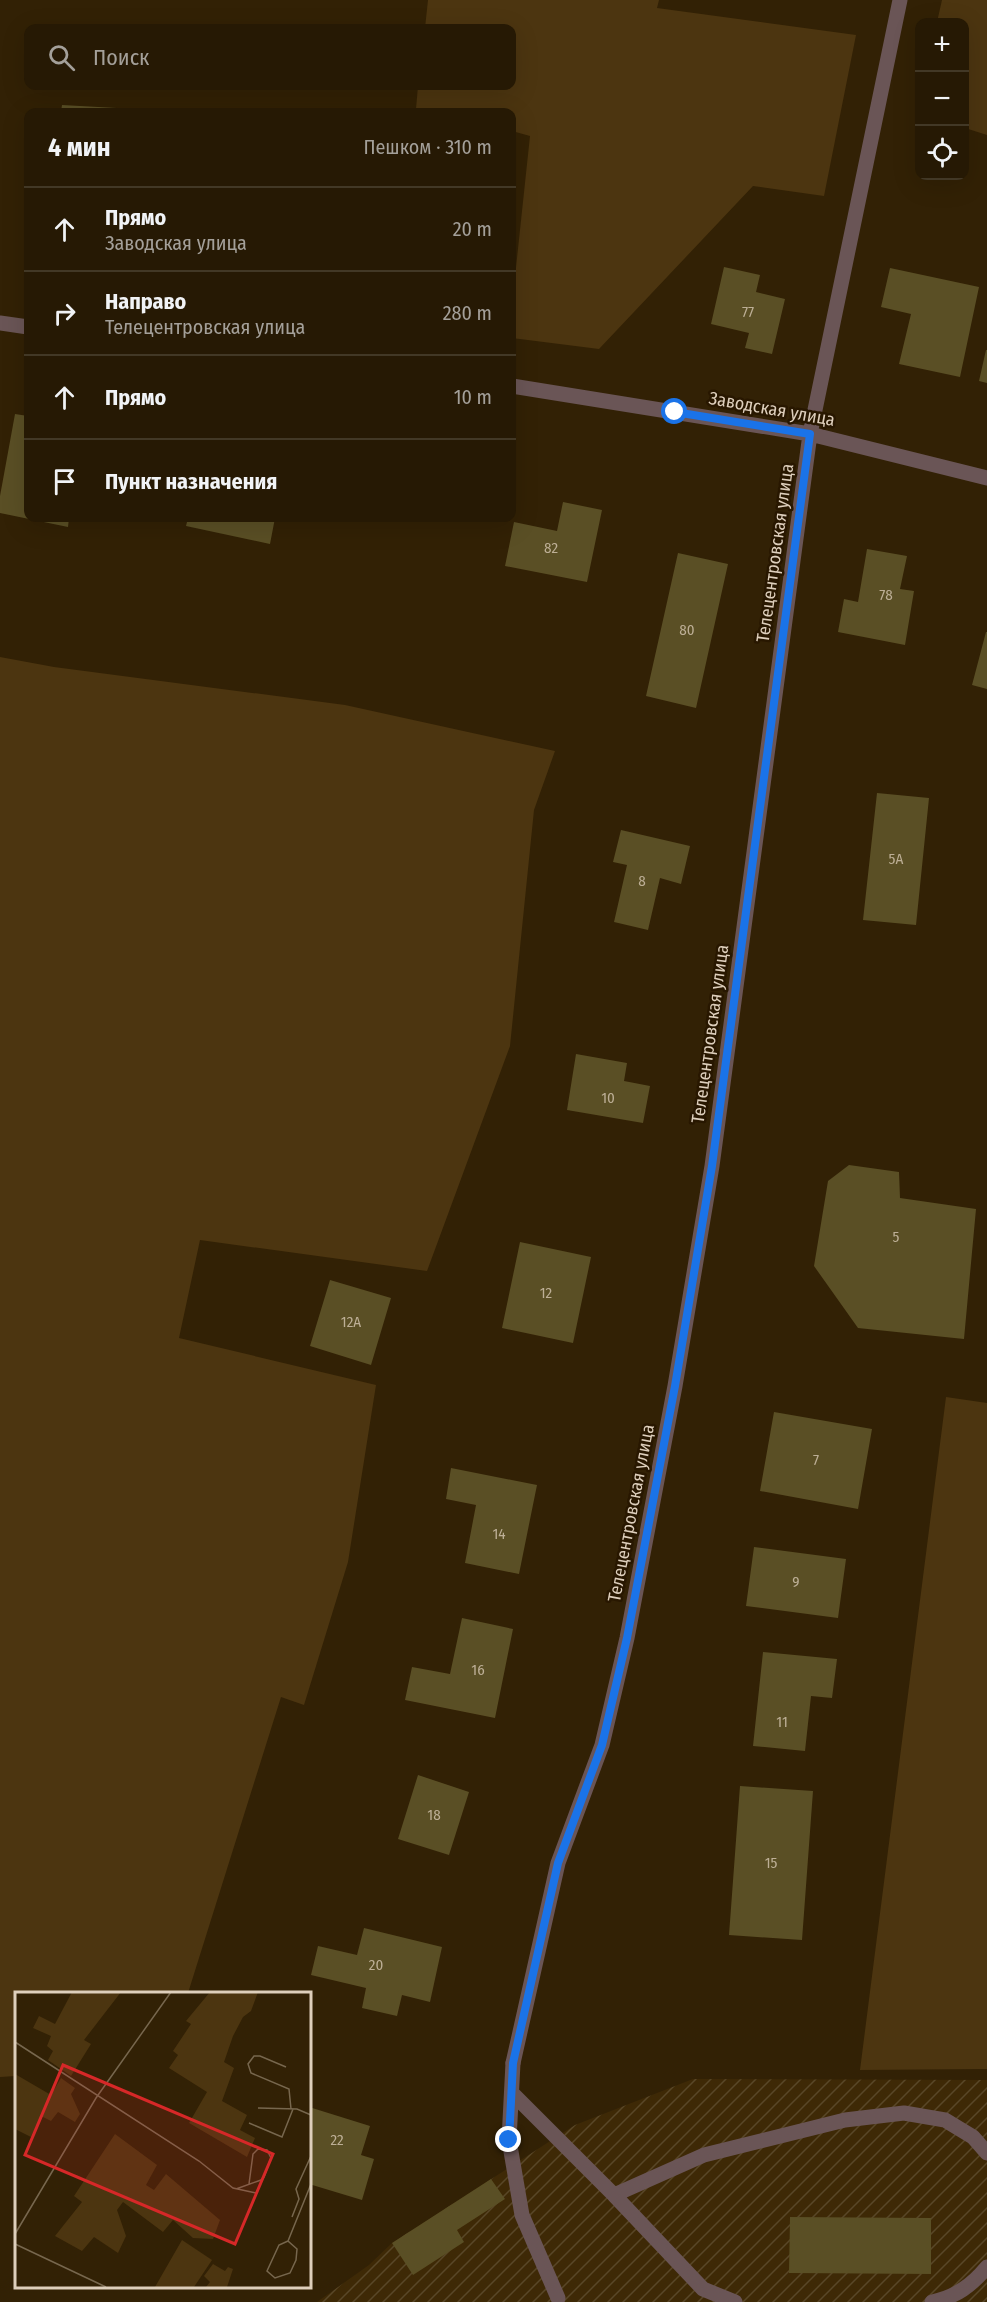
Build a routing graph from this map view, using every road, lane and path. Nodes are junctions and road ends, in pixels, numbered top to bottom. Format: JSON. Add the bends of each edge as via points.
{"nodes":[{"id":1,"x":900,"y":0,"type":"edge"},
{"id":2,"x":0,"y":323,"type":"edge"},
{"id":3,"x":24,"y":326,"type":"edge"},
{"id":4,"x":516,"y":387,"type":"edge"},
{"id":5,"x":810,"y":434,"type":"junction"},
{"id":6,"x":987,"y":478,"type":"edge"},
{"id":7,"x":512,"y":2093,"type":"junction"},
{"id":8,"x":987,"y":2153,"type":"edge"},
{"id":9,"x":614,"y":2195,"type":"junction"},
{"id":10,"x":987,"y":2267,"type":"edge"},
{"id":11,"x":558,"y":2298,"type":"dead end"},
{"id":12,"x":735,"y":2302,"type":"edge"},
{"id":13,"x":932,"y":2302,"type":"edge"}],
"edges":[{"from":1,"to":5,"type":"street","name":"Телецентровская улица"},
{"from":2,"to":3,"type":"street"},
{"from":4,"to":5,"type":"street","name":"Заводская улица"},
{"from":5,"to":6,"type":"street","name":"Заводская улица"},
{"from":5,"to":7,"type":"street","name":"Телецентровская улица","via":[[712,1166],[675,1386],[627,1638],[602,1745],[558,1863],[513,2063]]},
{"from":7,"to":9,"type":"street"},
{"from":7,"to":11,"type":"street","name":"Телецентровская улица","via":[[509,2140],[522,2215]]},
{"from":8,"to":9,"type":"street","via":[[973,2137],[945,2120],[904,2113],[845,2120],[704,2155]]},
{"from":9,"to":12,"type":"street","via":[[703,2289]]},
{"from":10,"to":13,"type":"street","via":[[974,2283]]}]}
